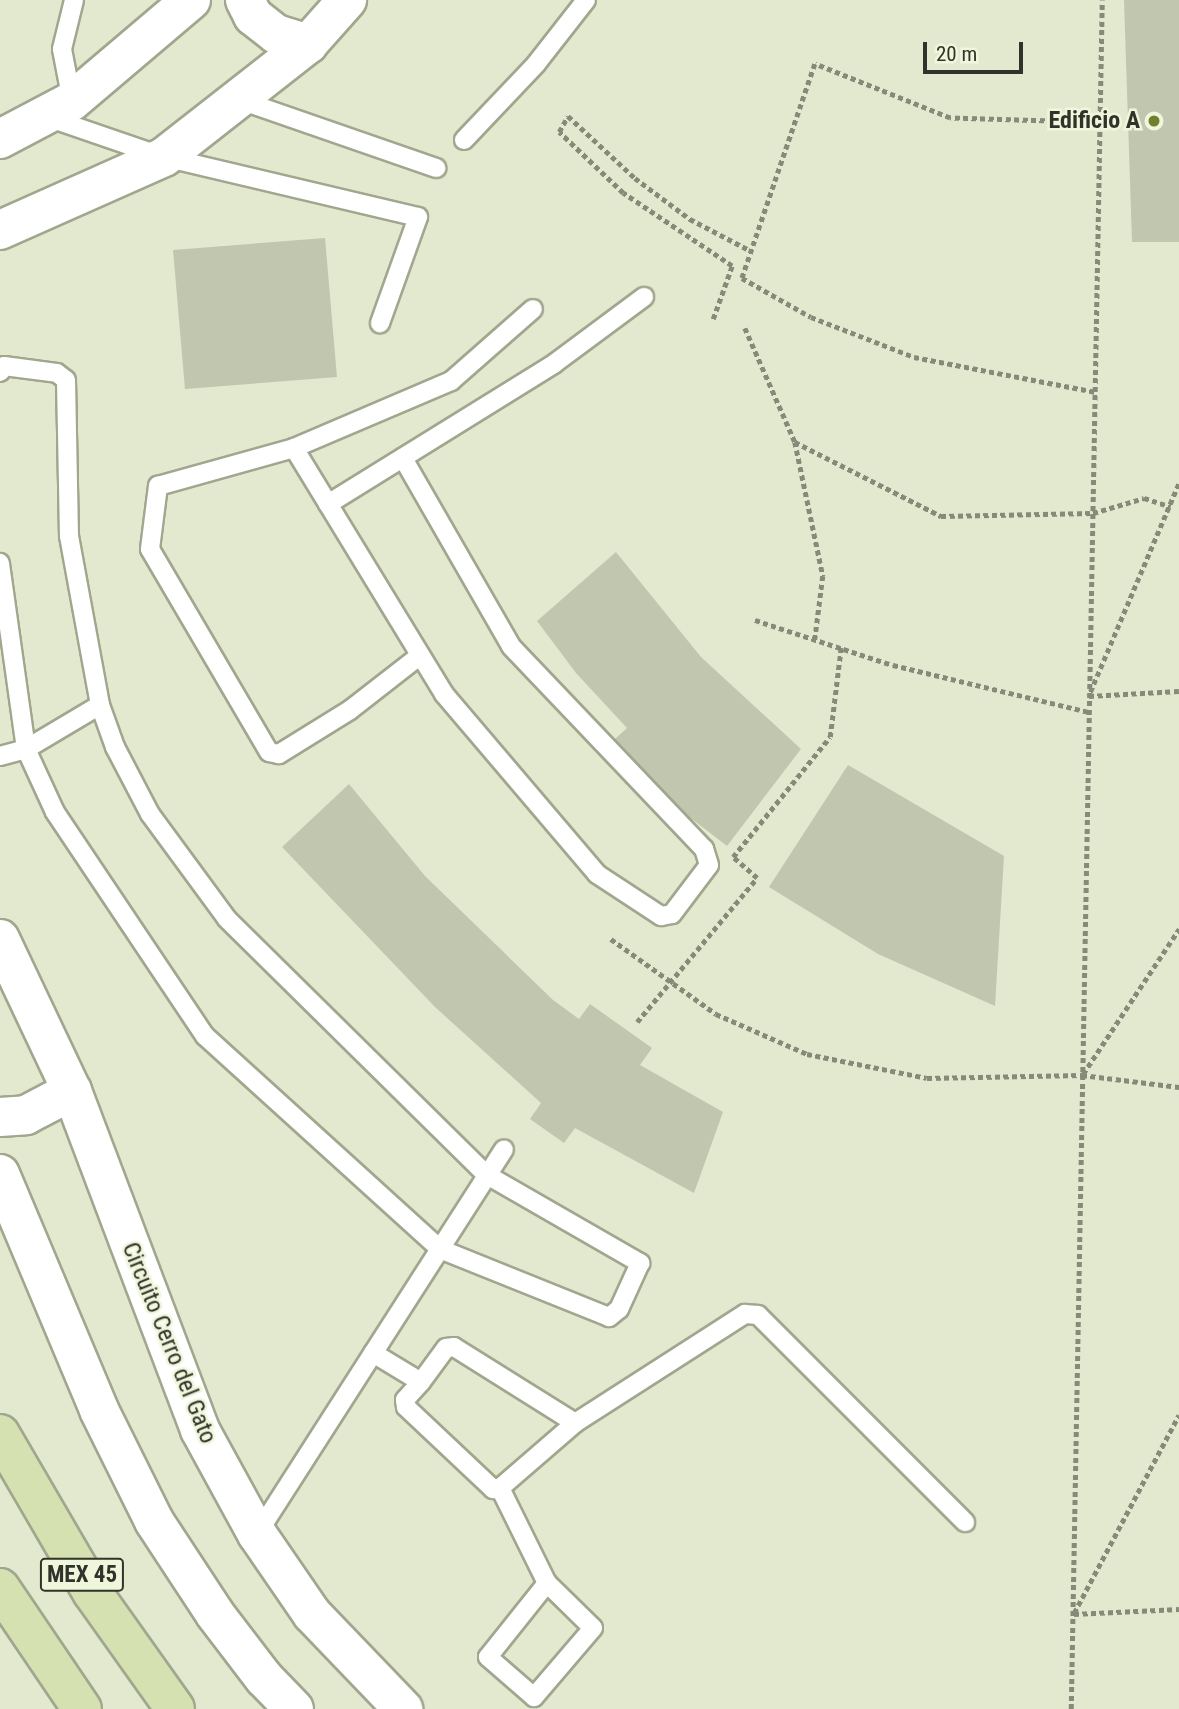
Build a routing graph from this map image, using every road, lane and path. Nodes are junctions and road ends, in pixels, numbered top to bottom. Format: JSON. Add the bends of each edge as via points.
{"nodes":[{"id":1,"x":74,"y":0,"type":"edge"},
{"id":2,"x":191,"y":0,"type":"edge"},
{"id":3,"x":246,"y":0,"type":"edge"},
{"id":4,"x":347,"y":0,"type":"edge"},
{"id":5,"x":586,"y":0,"type":"edge"},
{"id":6,"x":1102,"y":0,"type":"edge"},
{"id":7,"x":308,"y":44,"type":"junction"},
{"id":8,"x":237,"y":99,"type":"junction"},
{"id":9,"x":59,"y":109,"type":"junction"},
{"id":10,"x":1053,"y":121,"type":"dead end"},
{"id":11,"x":0,"y":139,"type":"edge"},
{"id":12,"x":464,"y":141,"type":"dead end"},
{"id":13,"x":164,"y":157,"type":"junction"},
{"id":14,"x":436,"y":168,"type":"dead end"},
{"id":15,"x":0,"y":230,"type":"edge"},
{"id":16,"x":751,"y":251,"type":"junction"},
{"id":17,"x":644,"y":297,"type":"dead end"},
{"id":18,"x":533,"y":309,"type":"dead end"},
{"id":19,"x":713,"y":318,"type":"dead end"},
{"id":20,"x":380,"y":323,"type":"dead end"},
{"id":21,"x":745,"y":328,"type":"dead end"},
{"id":22,"x":0,"y":372,"type":"edge"},
{"id":23,"x":1095,"y":392,"type":"junction"},
{"id":24,"x":795,"y":442,"type":"junction"},
{"id":25,"x":294,"y":448,"type":"junction"},
{"id":26,"x":403,"y":458,"type":"junction"},
{"id":27,"x":1179,"y":484,"type":"edge"},
{"id":28,"x":328,"y":504,"type":"junction"},
{"id":29,"x":1171,"y":507,"type":"junction"},
{"id":30,"x":1093,"y":513,"type":"junction"},
{"id":31,"x":0,"y":563,"type":"edge"},
{"id":32,"x":755,"y":620,"type":"dead end"},
{"id":33,"x":815,"y":639,"type":"junction"},
{"id":34,"x":841,"y":648,"type":"junction"},
{"id":35,"x":418,"y":657,"type":"junction"},
{"id":36,"x":1179,"y":691,"type":"edge"},
{"id":37,"x":1089,"y":695,"type":"junction"},
{"id":38,"x":100,"y":705,"type":"junction"},
{"id":39,"x":1089,"y":712,"type":"junction"},
{"id":40,"x":26,"y":748,"type":"junction"},
{"id":41,"x":0,"y":756,"type":"edge"},
{"id":42,"x":1179,"y":929,"type":"edge"},
{"id":43,"x":0,"y":939,"type":"edge"},
{"id":44,"x":611,"y":939,"type":"dead end"},
{"id":45,"x":671,"y":982,"type":"junction"},
{"id":46,"x":16,"y":1009,"type":"edge"},
{"id":47,"x":637,"y":1022,"type":"dead end"},
{"id":48,"x":1082,"y":1075,"type":"junction"},
{"id":49,"x":1179,"y":1087,"type":"edge"},
{"id":50,"x":72,"y":1091,"type":"junction"},
{"id":51,"x":0,"y":1117,"type":"edge"},
{"id":52,"x":504,"y":1149,"type":"dead end"},
{"id":53,"x":0,"y":1174,"type":"edge"},
{"id":54,"x":487,"y":1175,"type":"junction"},
{"id":55,"x":440,"y":1249,"type":"junction"},
{"id":56,"x":373,"y":1353,"type":"junction"},
{"id":57,"x":421,"y":1382,"type":"junction"},
{"id":58,"x":1179,"y":1415,"type":"edge"},
{"id":59,"x":575,"y":1423,"type":"junction"},
{"id":60,"x":0,"y":1434,"type":"edge"},
{"id":61,"x":500,"y":1488,"type":"junction"},
{"id":62,"x":965,"y":1522,"type":"dead end"},
{"id":63,"x":257,"y":1534,"type":"junction"},
{"id":64,"x":547,"y":1583,"type":"junction"},
{"id":65,"x":0,"y":1588,"type":"edge"},
{"id":66,"x":1179,"y":1609,"type":"edge"},
{"id":67,"x":1073,"y":1614,"type":"junction"},
{"id":68,"x":82,"y":1709,"type":"edge"},
{"id":69,"x":175,"y":1709,"type":"edge"},
{"id":70,"x":295,"y":1709,"type":"edge"},
{"id":71,"x":402,"y":1709,"type":"edge"},
{"id":72,"x":1071,"y":1709,"type":"edge"}],
"edges":[{"from":1,"to":9,"type":"lane","via":[[62,48]]},
{"from":2,"to":9,"type":"street"},
{"from":3,"to":7,"type":"street","via":[[253,16],[276,34]]},
{"from":4,"to":7,"type":"street"},
{"from":5,"to":12,"type":"lane","via":[[536,64]]},
{"from":6,"to":23,"type":"path"},
{"from":7,"to":8,"type":"street"},
{"from":8,"to":13,"type":"street"},
{"from":8,"to":14,"type":"lane"},
{"from":9,"to":11,"type":"street"},
{"from":9,"to":13,"type":"lane"},
{"from":10,"to":16,"type":"path","via":[[950,117],[815,64]]},
{"from":13,"to":15,"type":"street"},
{"from":13,"to":20,"type":"lane","via":[[418,217]]},
{"from":16,"to":19,"type":"path","via":[[690,219],[635,178],[568,116],[559,132],[623,193],[732,266]]},
{"from":16,"to":23,"type":"path","via":[[742,278],[811,317],[915,357]]},
{"from":17,"to":26,"type":"lane","via":[[555,363]]},
{"from":18,"to":25,"type":"lane","via":[[451,381]]},
{"from":21,"to":24,"type":"path"},
{"from":22,"to":38,"type":"lane","via":[[4,366],[57,373],[66,380],[69,536]]},
{"from":23,"to":30,"type":"path"},
{"from":24,"to":30,"type":"path","via":[[941,516]]},
{"from":24,"to":33,"type":"path","via":[[823,576]]},
{"from":25,"to":28,"type":"lane"},
{"from":25,"to":35,"type":"lane","via":[[158,486],[150,549],[261,745],[279,754],[350,710]]},
{"from":26,"to":28,"type":"lane"},
{"from":26,"to":35,"type":"lane","via":[[511,646],[704,849],[709,864],[672,914],[661,916],[597,874]]},
{"from":27,"to":29,"type":"path"},
{"from":28,"to":35,"type":"lane"},
{"from":29,"to":30,"type":"path","via":[[1144,498]]},
{"from":29,"to":37,"type":"path"},
{"from":30,"to":37,"type":"path"},
{"from":31,"to":40,"type":"lane"},
{"from":32,"to":33,"type":"path"},
{"from":33,"to":34,"type":"path"},
{"from":34,"to":39,"type":"path"},
{"from":34,"to":45,"type":"path","via":[[830,737],[733,857],[757,878]]},
{"from":36,"to":37,"type":"path"},
{"from":37,"to":39,"type":"path"},
{"from":38,"to":40,"type":"lane"},
{"from":38,"to":54,"type":"lane","via":[[115,747],[150,814],[227,919]]},
{"from":39,"to":48,"type":"path"},
{"from":40,"to":41,"type":"lane"},
{"from":40,"to":55,"type":"lane","via":[[55,811],[205,1035]]},
{"from":42,"to":48,"type":"path"},
{"from":43,"to":46,"type":"street","name":"Circuito Cerro del Gato"},
{"from":44,"to":45,"type":"path"},
{"from":45,"to":47,"type":"path"},
{"from":45,"to":48,"type":"path","via":[[716,1014],[807,1054],[927,1078]]},
{"from":46,"to":50,"type":"street","name":"Circuito Cerro del Gato"},
{"from":48,"to":49,"type":"path"},
{"from":48,"to":67,"type":"path"},
{"from":50,"to":51,"type":"street","via":[[26,1115]]},
{"from":50,"to":63,"type":"street","name":"Circuito Cerro del Gato","via":[[200,1430]]},
{"from":52,"to":54,"type":"lane"},
{"from":53,"to":70,"type":"street","via":[[99,1410],[154,1521],[215,1614],[264,1678]]},
{"from":54,"to":55,"type":"lane"},
{"from":54,"to":55,"type":"lane","via":[[640,1263],[619,1309],[609,1317]]},
{"from":55,"to":56,"type":"lane"},
{"from":56,"to":57,"type":"lane"},
{"from":56,"to":63,"type":"lane"},
{"from":57,"to":59,"type":"lane","via":[[446,1348],[454,1347]]},
{"from":57,"to":61,"type":"lane","via":[[405,1400],[406,1407],[493,1489]]},
{"from":58,"to":67,"type":"path"},
{"from":59,"to":61,"type":"lane"},
{"from":59,"to":62,"type":"lane","via":[[745,1314],[758,1315]]},
{"from":60,"to":69,"type":"main road","number":"MEX 45","via":[[92,1592]]},
{"from":61,"to":64,"type":"lane"},
{"from":63,"to":71,"type":"street","name":"Circuito Cerro del Gato","via":[[312,1614]]},
{"from":64,"to":64,"type":"lane","via":[[593,1628],[534,1697],[488,1657]]},
{"from":65,"to":68,"type":"main road","number":"MEX 45"},
{"from":66,"to":67,"type":"path"},
{"from":67,"to":72,"type":"path"}]}
